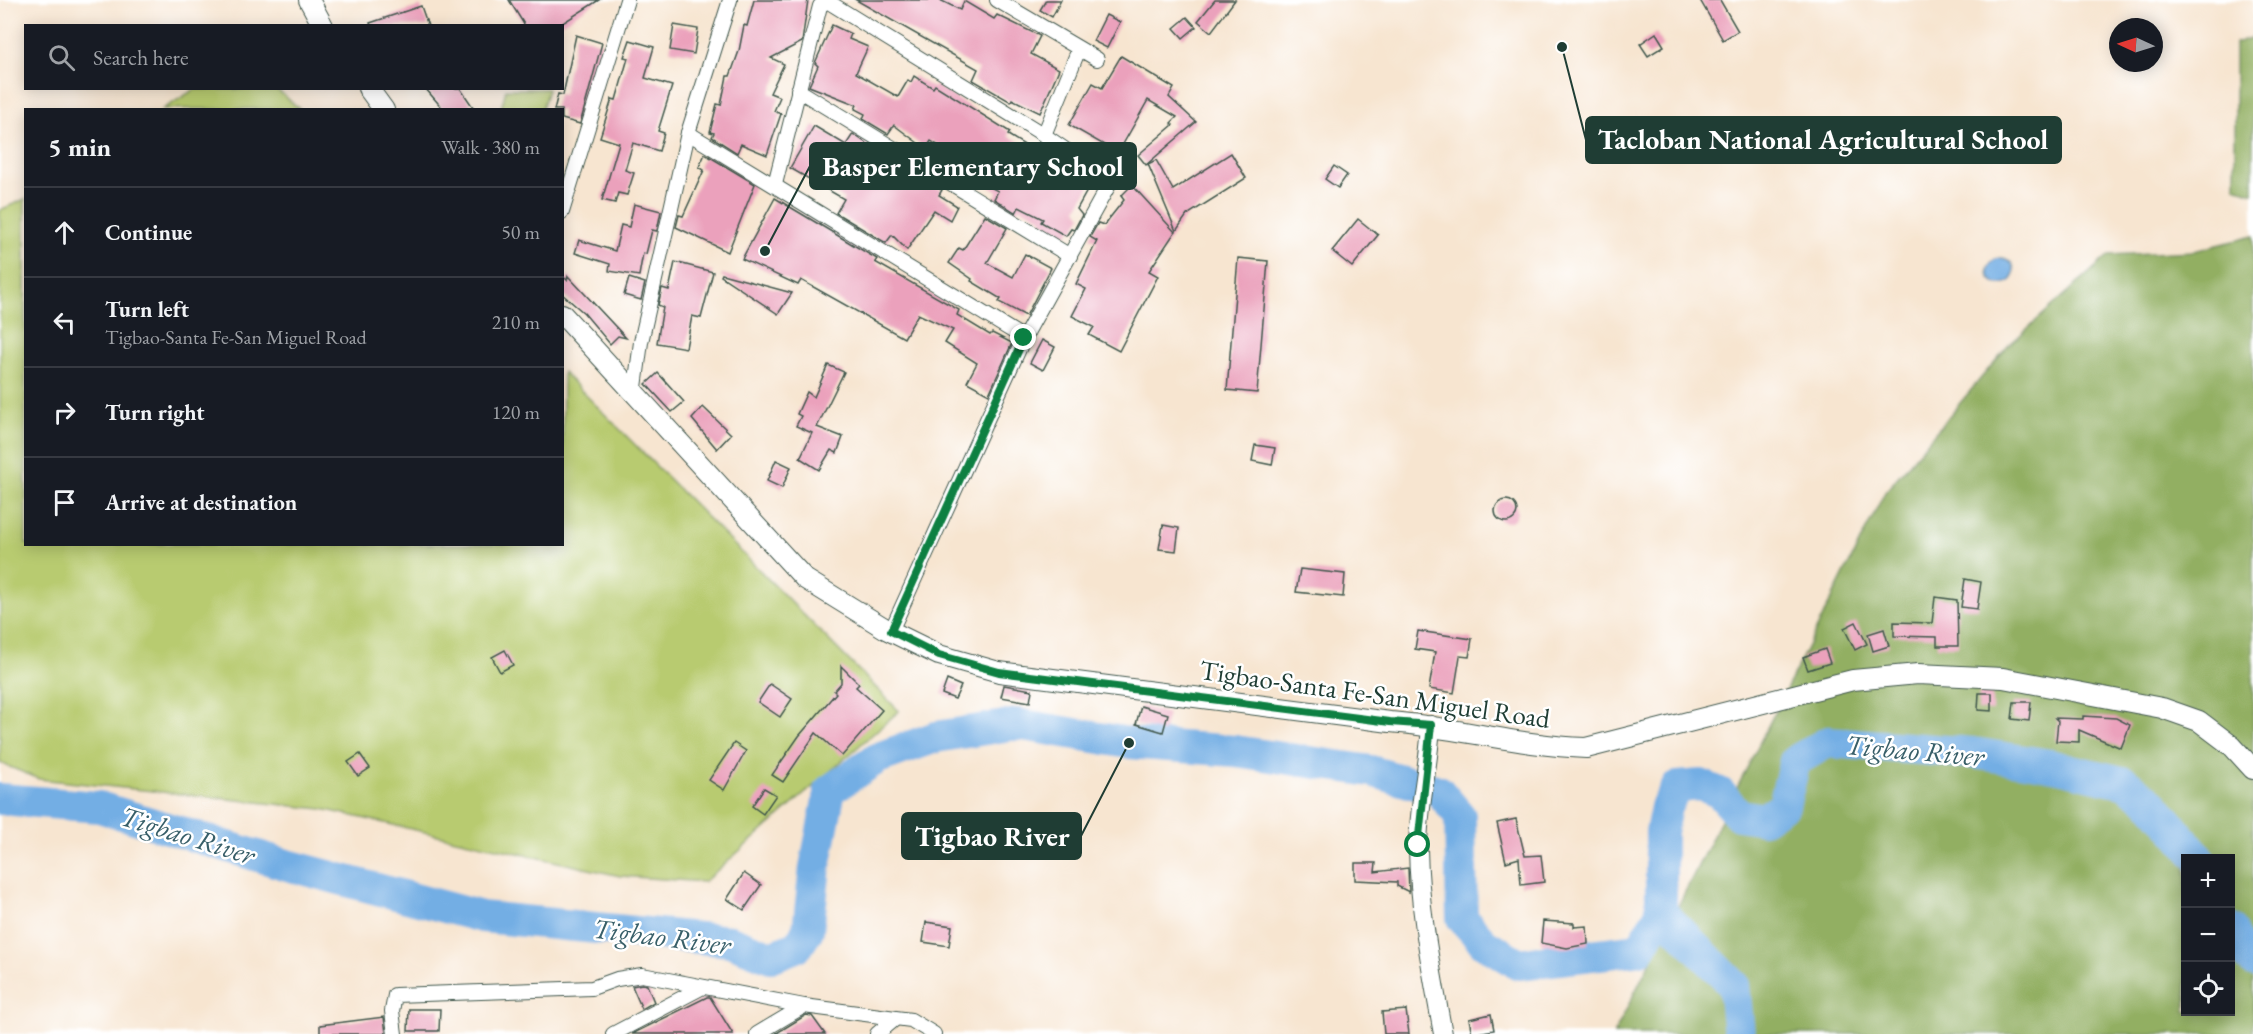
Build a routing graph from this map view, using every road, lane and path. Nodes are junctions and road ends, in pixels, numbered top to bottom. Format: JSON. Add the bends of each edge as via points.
{"nodes":[{"id":1,"x":309,"y":0,"type":"edge"},
{"id":2,"x":627,"y":0,"type":"edge"},
{"id":3,"x":730,"y":0,"type":"edge"},
{"id":4,"x":997,"y":0,"type":"edge"},
{"id":5,"x":322,"y":24,"type":"edge"},
{"id":6,"x":1079,"y":49,"type":"junction"},
{"id":7,"x":1097,"y":59,"type":"dead end"},
{"id":8,"x":369,"y":90,"type":"edge"},
{"id":9,"x":798,"y":90,"type":"junction"},
{"id":10,"x":383,"y":108,"type":"edge"},
{"id":11,"x":688,"y":133,"type":"junction"},
{"id":12,"x":1044,"y":135,"type":"junction"},
{"id":13,"x":775,"y":184,"type":"junction"},
{"id":14,"x":564,"y":205,"type":"edge"},
{"id":15,"x":1070,"y":256,"type":"junction"},
{"id":16,"x":564,"y":316,"type":"edge"},
{"id":17,"x":1024,"y":338,"type":"junction"},
{"id":18,"x":634,"y":395,"type":"junction"},
{"id":19,"x":891,"y":631,"type":"junction"},
{"id":20,"x":1431,"y":725,"type":"junction"},
{"id":21,"x":2253,"y":769,"type":"edge"},
{"id":22,"x":703,"y":987,"type":"junction"},
{"id":23,"x":804,"y":1006,"type":"junction"},
{"id":24,"x":895,"y":1019,"type":"junction"},
{"id":25,"x":395,"y":1034,"type":"edge"},
{"id":26,"x":613,"y":1034,"type":"edge"},
{"id":27,"x":757,"y":1034,"type":"edge"},
{"id":28,"x":877,"y":1034,"type":"edge"},
{"id":29,"x":934,"y":1034,"type":"edge"},
{"id":30,"x":1443,"y":1034,"type":"edge"}],
"edges":[{"from":1,"to":5,"type":"main road"},
{"from":2,"to":14,"type":"street"},
{"from":3,"to":11,"type":"street"},
{"from":4,"to":6,"type":"street"},
{"from":6,"to":7,"type":"street"},
{"from":6,"to":12,"type":"street"},
{"from":8,"to":10,"type":"main road"},
{"from":9,"to":12,"type":"street","via":[[820,6],[826,1]]},
{"from":9,"to":13,"type":"street"},
{"from":9,"to":15,"type":"street"},
{"from":11,"to":13,"type":"street"},
{"from":11,"to":18,"type":"street","via":[[641,342]]},
{"from":12,"to":15,"type":"street","via":[[1111,182]]},
{"from":13,"to":17,"type":"street"},
{"from":15,"to":17,"type":"street"},
{"from":16,"to":18,"type":"main road","name":"Tigbao-Santa Fe-San Miguel Road"},
{"from":17,"to":19,"type":"street"},
{"from":18,"to":19,"type":"main road","name":"Tigbao-Santa Fe-San Miguel Road","via":[[805,579]]},
{"from":19,"to":20,"type":"main road","name":"Tigbao-Santa Fe-San Miguel Road","via":[[939,655],[999,672]]},
{"from":20,"to":21,"type":"main road","name":"Tigbao-Santa Fe-San Miguel Road","via":[[1549,747],[1586,748],[1853,680],[1918,674],[1993,678],[2162,708],[2199,721],[2232,746]]},
{"from":20,"to":30,"type":"street","via":[[1418,845],[1422,914]]},
{"from":22,"to":23,"type":"street"},
{"from":22,"to":25,"type":"street","via":[[642,975],[592,988],[396,995],[392,1011]]},
{"from":22,"to":26,"type":"street"},
{"from":23,"to":24,"type":"street"},
{"from":23,"to":27,"type":"street"},
{"from":24,"to":28,"type":"street"},
{"from":24,"to":29,"type":"street","via":[[911,1020]]}]}
